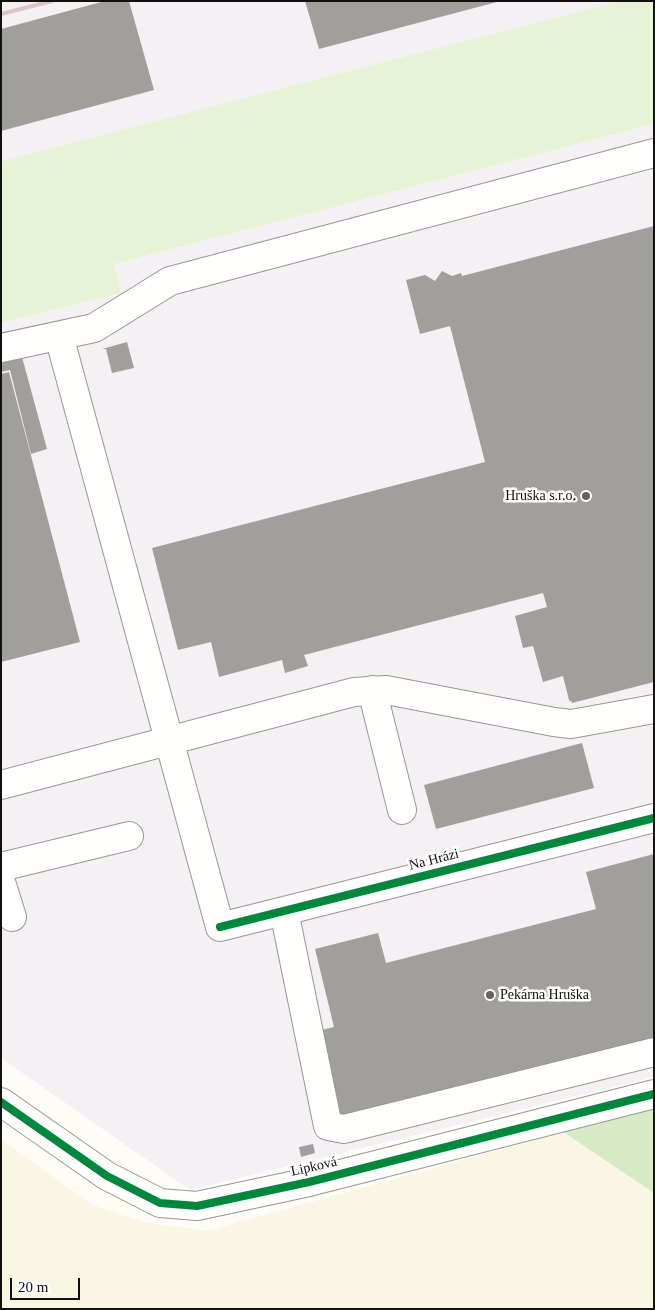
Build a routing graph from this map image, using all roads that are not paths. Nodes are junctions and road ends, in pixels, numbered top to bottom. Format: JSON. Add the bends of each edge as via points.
{"nodes":[{"id":1,"x":654,"y":153,"type":"edge"},
{"id":2,"x":59,"y":336,"type":"junction"},
{"id":3,"x":1,"y":348,"type":"edge"},
{"id":4,"x":372,"y":690,"type":"junction"},
{"id":5,"x":654,"y":709,"type":"edge"},
{"id":6,"x":170,"y":740,"type":"junction"},
{"id":7,"x":1,"y":785,"type":"edge"},
{"id":8,"x":402,"y":810,"type":"dead end"},
{"id":9,"x":654,"y":818,"type":"edge"},
{"id":10,"x":129,"y":836,"type":"dead end"},
{"id":11,"x":2,"y":881,"type":"edge"},
{"id":12,"x":284,"y":911,"type":"junction"},
{"id":13,"x":12,"y":917,"type":"dead end"},
{"id":14,"x":654,"y":1052,"type":"edge"},
{"id":15,"x":654,"y":1094,"type":"edge"},
{"id":16,"x":1,"y":1102,"type":"edge"}],
"edges":[{"from":1,"to":2,"type":"street","via":[[170,281],[94,328]]},
{"from":2,"to":3,"type":"street"},
{"from":2,"to":6,"type":"street"},
{"from":4,"to":5,"type":"street","via":[[571,724]]},
{"from":4,"to":6,"type":"street"},
{"from":4,"to":8,"type":"street"},
{"from":6,"to":7,"type":"street"},
{"from":6,"to":12,"type":"street","name":"Na Hrázi","via":[[220,927]]},
{"from":9,"to":12,"type":"street","name":"Na Hrázi"},
{"from":10,"to":11,"type":"street"},
{"from":11,"to":13,"type":"street"},
{"from":12,"to":14,"type":"street","via":[[328,1126],[344,1129]]},
{"from":15,"to":16,"type":"street","name":"Lipková","via":[[309,1182],[197,1206],[160,1203],[107,1176]]}]}
